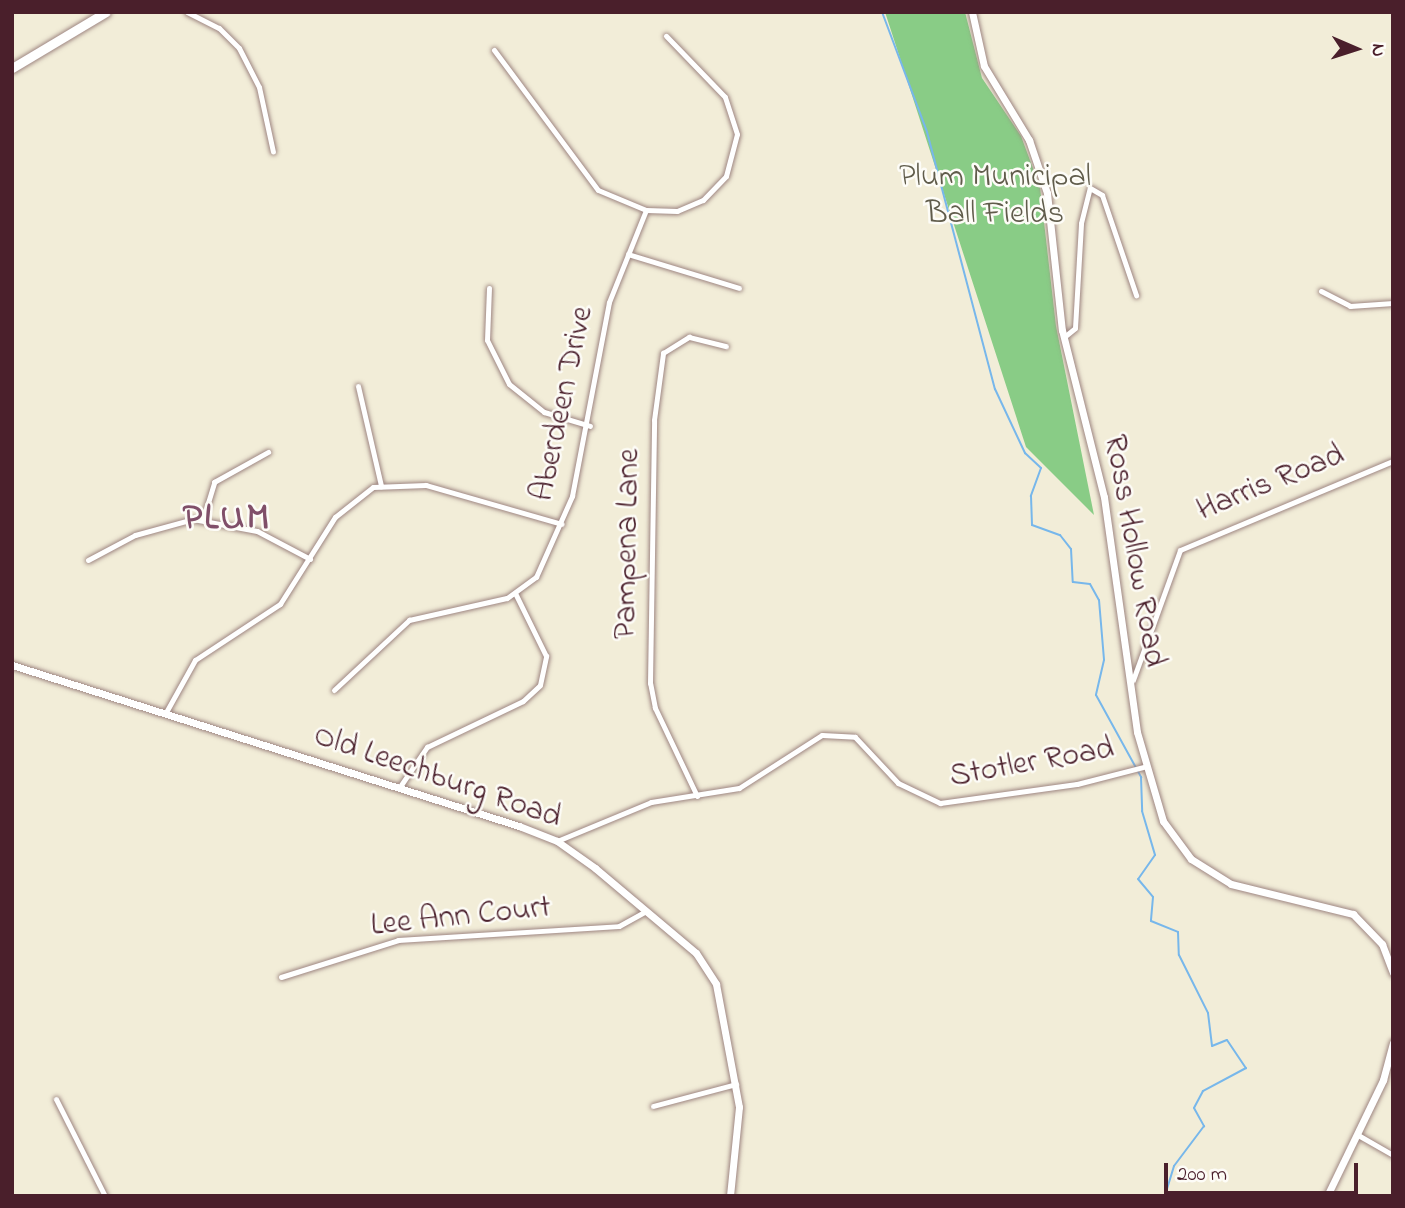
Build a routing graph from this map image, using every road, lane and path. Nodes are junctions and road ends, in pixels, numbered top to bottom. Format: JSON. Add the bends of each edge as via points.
{"nodes":[{"id":1,"x":106,"y":12,"type":"edge"},
{"id":2,"x":187,"y":12,"type":"edge"},
{"id":3,"x":971,"y":12,"type":"edge"},
{"id":4,"x":666,"y":36,"type":"dead end"},
{"id":5,"x":494,"y":50,"type":"dead end"},
{"id":6,"x":12,"y":68,"type":"edge"},
{"id":7,"x":273,"y":152,"type":"dead end"},
{"id":8,"x":646,"y":210,"type":"junction"},
{"id":9,"x":628,"y":254,"type":"junction"},
{"id":10,"x":489,"y":288,"type":"dead end"},
{"id":11,"x":739,"y":289,"type":"dead end"},
{"id":12,"x":1321,"y":291,"type":"dead end"},
{"id":13,"x":1136,"y":295,"type":"dead end"},
{"id":14,"x":1393,"y":303,"type":"edge"},
{"id":15,"x":1064,"y":337,"type":"junction"},
{"id":16,"x":726,"y":346,"type":"dead end"},
{"id":17,"x":358,"y":386,"type":"dead end"},
{"id":18,"x":590,"y":426,"type":"junction"},
{"id":19,"x":268,"y":452,"type":"dead end"},
{"id":20,"x":1393,"y":461,"type":"edge"},
{"id":21,"x":381,"y":486,"type":"junction"},
{"id":22,"x":203,"y":519,"type":"junction"},
{"id":23,"x":562,"y":524,"type":"junction"},
{"id":24,"x":310,"y":559,"type":"junction"},
{"id":25,"x":88,"y":560,"type":"dead end"},
{"id":26,"x":515,"y":593,"type":"junction"},
{"id":27,"x":12,"y":665,"type":"edge"},
{"id":28,"x":1133,"y":680,"type":"junction"},
{"id":29,"x":334,"y":691,"type":"dead end"},
{"id":30,"x":165,"y":715,"type":"junction"},
{"id":31,"x":1143,"y":767,"type":"junction"},
{"id":32,"x":399,"y":788,"type":"junction"},
{"id":33,"x":698,"y":796,"type":"junction"},
{"id":34,"x":557,"y":841,"type":"junction"},
{"id":35,"x":646,"y":911,"type":"junction"},
{"id":36,"x":1393,"y":973,"type":"edge"},
{"id":37,"x":281,"y":977,"type":"dead end"},
{"id":38,"x":1393,"y":1042,"type":"edge"},
{"id":39,"x":736,"y":1084,"type":"junction"},
{"id":40,"x":56,"y":1099,"type":"dead end"},
{"id":41,"x":653,"y":1106,"type":"dead end"},
{"id":42,"x":1357,"y":1135,"type":"junction"},
{"id":43,"x":1393,"y":1155,"type":"edge"},
{"id":44,"x":104,"y":1194,"type":"edge"},
{"id":45,"x":95,"y":1196,"type":"edge"},
{"id":46,"x":730,"y":1196,"type":"edge"},
{"id":47,"x":1327,"y":1196,"type":"edge"}],
"edges":[{"from":1,"to":6,"type":"main road"},
{"from":2,"to":7,"type":"street","via":[[219,28],[239,48],[259,87]]},
{"from":3,"to":15,"type":"street","name":"Ross Hollow Road","via":[[984,66],[1042,173]]},
{"from":4,"to":8,"type":"street","via":[[725,97],[735,118],[736,149],[726,176],[703,200],[677,211]]},
{"from":5,"to":8,"type":"street","via":[[598,190]]},
{"from":8,"to":9,"type":"street","name":"Aberdeen Drive"},
{"from":9,"to":11,"type":"street"},
{"from":9,"to":18,"type":"street","name":"Aberdeen Drive","via":[[604,320]]},
{"from":10,"to":18,"type":"street","via":[[487,340],[509,384],[544,412]]},
{"from":12,"to":14,"type":"street","via":[[1350,306]]},
{"from":13,"to":15,"type":"street","via":[[1102,195],[1090,188],[1081,223],[1075,328]]},
{"from":15,"to":28,"type":"street","name":"Ross Hollow Road","via":[[1104,497]]},
{"from":16,"to":33,"type":"street","name":"Pampena Lane","via":[[689,337],[663,353],[654,420],[650,683],[655,708]]},
{"from":17,"to":21,"type":"street"},
{"from":18,"to":23,"type":"street","name":"Aberdeen Drive"},
{"from":19,"to":22,"type":"street","via":[[214,482]]},
{"from":20,"to":28,"type":"street","name":"Harris Road","via":[[1180,550]]},
{"from":21,"to":23,"type":"street","via":[[426,485]]},
{"from":21,"to":24,"type":"street","via":[[335,517]]},
{"from":22,"to":24,"type":"street","via":[[257,531]]},
{"from":22,"to":25,"type":"street","via":[[135,535]]},
{"from":23,"to":26,"type":"street","name":"Aberdeen Drive","via":[[536,577]]},
{"from":24,"to":30,"type":"street","via":[[280,604],[195,660]]},
{"from":26,"to":29,"type":"street","name":"Aberdeen Drive","via":[[409,620]]},
{"from":26,"to":32,"type":"street","via":[[546,656],[540,685],[523,701],[426,747]]},
{"from":27,"to":30,"type":"street","name":"Old Leechburg Road"},
{"from":28,"to":31,"type":"street","name":"Ross Hollow Road"},
{"from":30,"to":32,"type":"street","name":"Old Leechburg Road"},
{"from":31,"to":33,"type":"street","name":"Stotler Road","via":[[940,803],[904,788],[855,737],[834,734],[812,738],[740,788]]},
{"from":31,"to":36,"type":"street","name":"Ross Hollow Road","via":[[1163,821],[1191,859],[1231,884],[1344,909],[1371,928]]},
{"from":32,"to":34,"type":"street","name":"Old Leechburg Road"},
{"from":33,"to":34,"type":"street","name":"Stotler Road","via":[[651,802]]},
{"from":34,"to":35,"type":"street","name":"Old Leechburg Road"},
{"from":35,"to":37,"type":"street","name":"Lee Ann Court","via":[[619,926],[391,942]]},
{"from":35,"to":39,"type":"street","name":"Old Leechburg Road","via":[[708,970]]},
{"from":38,"to":42,"type":"street"},
{"from":39,"to":41,"type":"street"},
{"from":39,"to":46,"type":"street","name":"Old Leechburg Road","via":[[740,1129]]},
{"from":40,"to":44,"type":"street"},
{"from":42,"to":43,"type":"street"},
{"from":42,"to":47,"type":"street"},
{"from":44,"to":45,"type":"street"}]}
